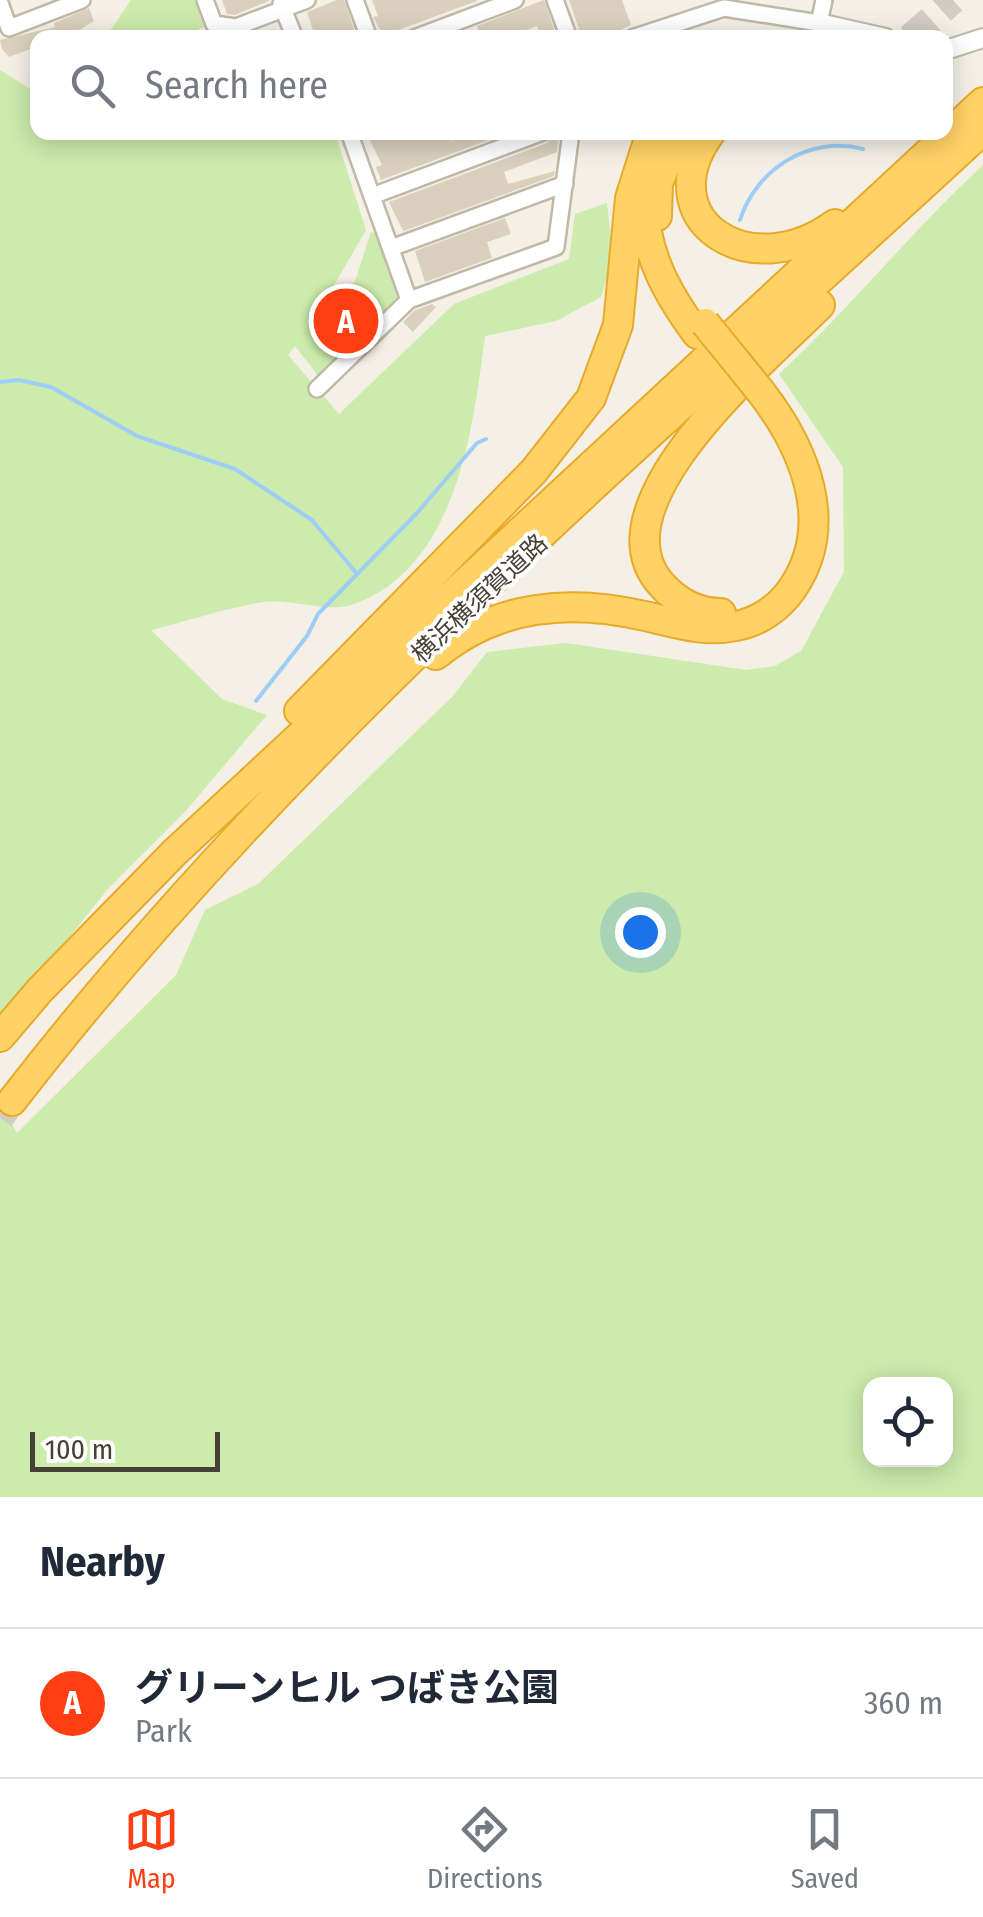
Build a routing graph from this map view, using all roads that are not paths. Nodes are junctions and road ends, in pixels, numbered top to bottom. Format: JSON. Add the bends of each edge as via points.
{"nodes":[{"id":1,"x":205,"y":0,"type":"edge"},
{"id":2,"x":306,"y":0,"type":"edge"},
{"id":3,"x":355,"y":0,"type":"edge"},
{"id":4,"x":514,"y":0,"type":"edge"},
{"id":5,"x":555,"y":0,"type":"edge"},
{"id":6,"x":824,"y":0,"type":"edge"},
{"id":7,"x":72,"y":2,"type":"edge"},
{"id":8,"x":0,"y":3,"type":"edge"},
{"id":9,"x":281,"y":4,"type":"edge"},
{"id":10,"x":819,"y":23,"type":"junction"},
{"id":11,"x":292,"y":30,"type":"edge"},
{"id":12,"x":366,"y":30,"type":"edge"},
{"id":13,"x":435,"y":30,"type":"edge"},
{"id":14,"x":566,"y":30,"type":"edge"},
{"id":15,"x":657,"y":30,"type":"edge"},
{"id":16,"x":850,"y":30,"type":"edge"},
{"id":17,"x":983,"y":38,"type":"edge"},
{"id":18,"x":953,"y":48,"type":"edge"},
{"id":19,"x":983,"y":100,"type":"edge"},
{"id":20,"x":953,"y":125,"type":"edge"},
{"id":21,"x":953,"y":128,"type":"edge"},
{"id":22,"x":983,"y":132,"type":"edge"},
{"id":23,"x":352,"y":140,"type":"edge"},
{"id":24,"x":522,"y":140,"type":"edge"},
{"id":25,"x":571,"y":140,"type":"edge"},
{"id":26,"x":648,"y":140,"type":"edge"},
{"id":27,"x":659,"y":140,"type":"edge"},
{"id":28,"x":677,"y":140,"type":"edge"},
{"id":29,"x":708,"y":140,"type":"edge"},
{"id":30,"x":934,"y":140,"type":"edge"},
{"id":31,"x":940,"y":140,"type":"edge"},
{"id":32,"x":564,"y":184,"type":"junction"},
{"id":33,"x":372,"y":196,"type":"junction"},
{"id":34,"x":391,"y":248,"type":"junction"},
{"id":35,"x":410,"y":300,"type":"junction"},
{"id":36,"x":701,"y":328,"type":"junction"},
{"id":37,"x":318,"y":389,"type":"dead end"},
{"id":38,"x":756,"y":396,"type":"junction"},
{"id":39,"x":177,"y":899,"type":"junction"},
{"id":40,"x":94,"y":933,"type":"junction"},
{"id":41,"x":0,"y":1037,"type":"edge"},
{"id":42,"x":12,"y":1101,"type":"tunnel mouth"}],
"edges":[{"from":1,"to":9,"type":"street","via":[[214,24],[236,26]]},
{"from":2,"to":9,"type":"street"},
{"from":3,"to":12,"type":"street"},
{"from":4,"to":13,"type":"street"},
{"from":5,"to":14,"type":"street"},
{"from":6,"to":10,"type":"street"},
{"from":7,"to":8,"type":"street","via":[[9,28]]},
{"from":9,"to":11,"type":"street"},
{"from":10,"to":15,"type":"street","via":[[724,8]]},
{"from":10,"to":16,"type":"street"},
{"from":17,"to":18,"type":"street"},
{"from":19,"to":20,"type":"highway"},
{"from":19,"to":21,"type":"highway","name":"横浜横須賀道路"},
{"from":22,"to":38,"type":"highway","via":[[668,468],[650,506],[647,554],[656,579],[702,611],[735,612],[760,601],[783,579],[797,550],[794,479]]},
{"from":22,"to":39,"type":"highway","name":"横浜横須賀道路","via":[[450,623]]},
{"from":23,"to":33,"type":"street"},
{"from":24,"to":33,"type":"street"},
{"from":25,"to":32,"type":"street"},
{"from":26,"to":40,"type":"highway","via":[[630,198],[614,342],[578,418]]},
{"from":27,"to":36,"type":"highway","via":[[644,186],[646,238],[666,286]]},
{"from":28,"to":36,"type":"highway","via":[[658,183],[659,231]]},
{"from":29,"to":30,"type":"highway","via":[[695,166],[696,204],[717,235],[762,252],[820,235]]},
{"from":31,"to":40,"type":"highway","name":"横浜横須賀道路"},
{"from":32,"to":34,"type":"street"},
{"from":32,"to":35,"type":"street","via":[[556,247]]},
{"from":33,"to":34,"type":"street"},
{"from":34,"to":35,"type":"street"},
{"from":35,"to":37,"type":"street"},
{"from":36,"to":38,"type":"highway","bridge":true},
{"from":38,"to":39,"type":"highway","via":[[797,448],[813,502],[807,561],[774,608],[722,629],[562,604],[465,635],[418,670]]},
{"from":39,"to":42,"type":"highway","name":"横浜横須賀道路"},
{"from":40,"to":41,"type":"highway","name":"横浜横須賀道路"}]}
